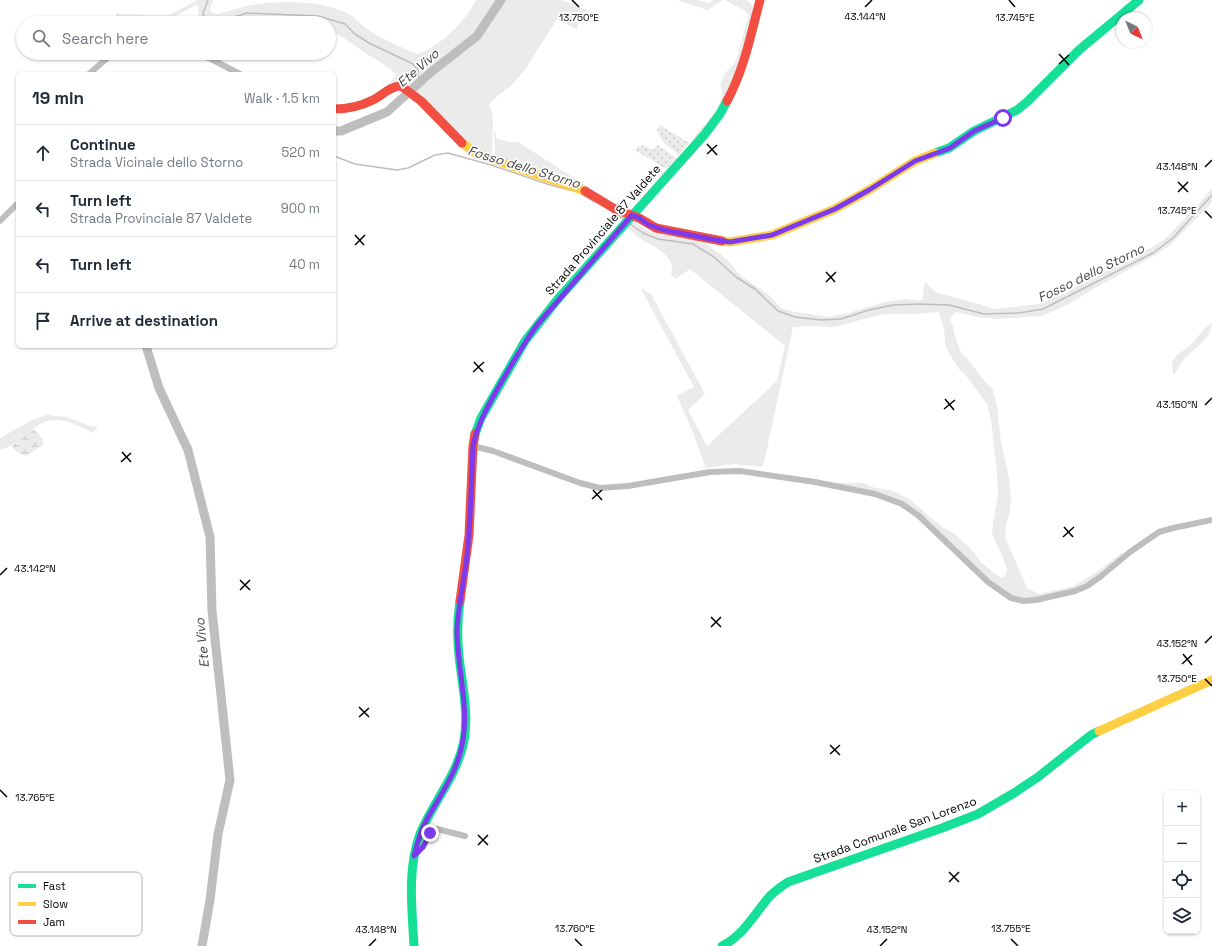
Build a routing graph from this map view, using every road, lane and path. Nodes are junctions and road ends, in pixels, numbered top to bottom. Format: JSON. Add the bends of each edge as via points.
{"nodes":[{"id":1,"x":760,"y":0,"type":"edge"},
{"id":2,"x":1139,"y":0,"type":"edge"},
{"id":3,"x":105,"y":60,"type":"edge"},
{"id":4,"x":213,"y":60,"type":"edge"},
{"id":5,"x":91,"y":72,"type":"edge"},
{"id":6,"x":236,"y":72,"type":"edge"},
{"id":7,"x":336,"y":109,"type":"edge"},
{"id":8,"x":16,"y":205,"type":"edge"},
{"id":9,"x":628,"y":219,"type":"junction"},
{"id":10,"x":0,"y":221,"type":"edge"},
{"id":11,"x":473,"y":446,"type":"junction"},
{"id":12,"x":1212,"y":520,"type":"edge"},
{"id":13,"x":1212,"y":680,"type":"edge"},
{"id":14,"x":466,"y":836,"type":"dead end"},
{"id":15,"x":414,"y":856,"type":"junction"},
{"id":16,"x":414,"y":946,"type":"edge"},
{"id":17,"x":722,"y":946,"type":"edge"}],
"edges":[{"from":1,"to":9,"type":"street","name":"Strada Provinciale 87 Valdete","via":[[738,74],[722,111],[705,134]]},
{"from":2,"to":9,"type":"street","via":[[1079,50],[1017,110],[974,131],[950,148],[915,161],[818,217],[772,235],[730,242],[664,230],[639,218]]},
{"from":3,"to":5,"type":"street"},
{"from":4,"to":6,"type":"street"},
{"from":7,"to":9,"type":"street","via":[[364,104],[398,86],[405,88],[426,105],[467,148],[477,154],[585,191]]},
{"from":8,"to":10,"type":"street"},
{"from":9,"to":11,"type":"street","name":"Strada Provinciale 87 Valdete","via":[[525,341],[481,418]]},
{"from":11,"to":12,"type":"street","via":[[600,488],[628,486],[710,472],[740,471],[875,494],[902,504],[919,516],[988,582],[1011,598],[1023,601],[1075,591],[1087,586],[1159,532]]},
{"from":11,"to":15,"type":"street","name":"Strada Provinciale 87 Valdete","via":[[469,534],[457,632],[465,733],[454,771],[427,820]]},
{"from":13,"to":17,"type":"street","name":"Strada Comunale San Lorenzo","via":[[1091,735],[1014,793],[978,814],[788,882],[771,895],[744,929]]},
{"from":14,"to":15,"type":"street","via":[[432,830],[423,847]]},
{"from":15,"to":16,"type":"street","name":"Strada Provinciale 87 Valdete"}]}
